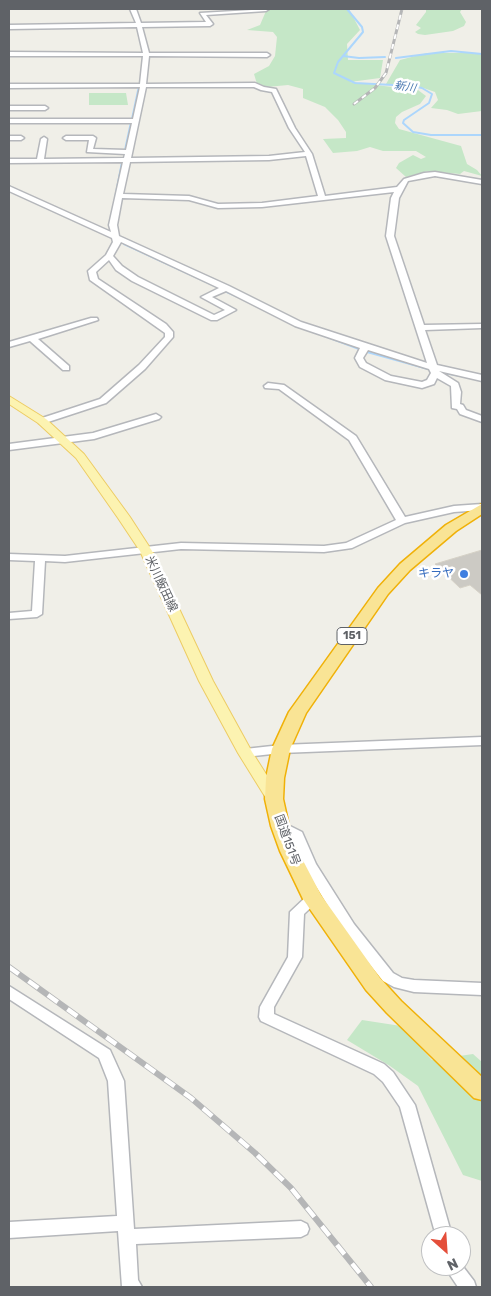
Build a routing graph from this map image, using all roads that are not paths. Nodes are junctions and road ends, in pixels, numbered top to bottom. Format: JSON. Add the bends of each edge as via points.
{"nodes":[{"id":1,"x":133,"y":9,"type":"edge"},
{"id":2,"x":266,"y":9,"type":"edge"},
{"id":3,"x":140,"y":26,"type":"junction"},
{"id":4,"x":9,"y":27,"type":"edge"},
{"id":5,"x":9,"y":54,"type":"edge"},
{"id":6,"x":146,"y":54,"type":"junction"},
{"id":7,"x":267,"y":55,"type":"dead end"},
{"id":8,"x":142,"y":85,"type":"junction"},
{"id":9,"x":9,"y":86,"type":"edge"},
{"id":10,"x":9,"y":108,"type":"edge"},
{"id":11,"x":45,"y":108,"type":"dead end"},
{"id":12,"x":9,"y":120,"type":"edge"},
{"id":13,"x":135,"y":120,"type":"junction"},
{"id":14,"x":9,"y":138,"type":"edge"},
{"id":15,"x":21,"y":138,"type":"dead end"},
{"id":16,"x":66,"y":138,"type":"dead end"},
{"id":17,"x":44,"y":139,"type":"dead end"},
{"id":18,"x":128,"y":152,"type":"junction"},
{"id":19,"x":309,"y":154,"type":"junction"},
{"id":20,"x":126,"y":160,"type":"junction"},
{"id":21,"x":9,"y":161,"type":"edge"},
{"id":22,"x":40,"y":161,"type":"junction"},
{"id":23,"x":482,"y":182,"type":"edge"},
{"id":24,"x":9,"y":188,"type":"edge"},
{"id":25,"x":399,"y":189,"type":"junction"},
{"id":26,"x":120,"y":196,"type":"junction"},
{"id":27,"x":322,"y":198,"type":"junction"},
{"id":28,"x":114,"y":236,"type":"junction"},
{"id":29,"x":109,"y":256,"type":"junction"},
{"id":30,"x":226,"y":288,"type":"junction"},
{"id":31,"x":94,"y":320,"type":"dead end"},
{"id":32,"x":482,"y":326,"type":"edge"},
{"id":33,"x":421,"y":328,"type":"junction"},
{"id":34,"x":31,"y":338,"type":"junction"},
{"id":35,"x":9,"y":345,"type":"edge"},
{"id":36,"x":365,"y":347,"type":"junction"},
{"id":37,"x":66,"y":368,"type":"dead end"},
{"id":38,"x":434,"y":370,"type":"junction"},
{"id":39,"x":482,"y":378,"type":"edge"},
{"id":40,"x":268,"y":386,"type":"dead end"},
{"id":41,"x":9,"y":399,"type":"edge"},
{"id":42,"x":156,"y":417,"type":"dead end"},
{"id":43,"x":482,"y":418,"type":"edge"},
{"id":44,"x":42,"y":420,"type":"junction"},
{"id":45,"x":65,"y":441,"type":"junction"},
{"id":46,"x":9,"y":447,"type":"edge"},
{"id":47,"x":482,"y":508,"type":"edge"},
{"id":48,"x":402,"y":521,"type":"junction"},
{"id":49,"x":146,"y":551,"type":"junction"},
{"id":50,"x":9,"y":557,"type":"edge"},
{"id":51,"x":40,"y":559,"type":"junction"},
{"id":52,"x":9,"y":616,"type":"edge"},
{"id":53,"x":482,"y":741,"type":"edge"},
{"id":54,"x":281,"y":749,"type":"junction"},
{"id":55,"x":244,"y":752,"type":"junction"},
{"id":56,"x":274,"y":800,"type":"junction"},
{"id":57,"x":280,"y":826,"type":"junction"},
{"id":58,"x":313,"y":899,"type":"junction"},
{"id":59,"x":482,"y":989,"type":"edge"},
{"id":60,"x":9,"y":992,"type":"edge"},
{"id":61,"x":482,"y":1091,"type":"edge"},
{"id":62,"x":441,"y":1226,"type":"edge"},
{"id":63,"x":301,"y":1229,"type":"dead end"},
{"id":64,"x":9,"y":1230,"type":"edge"},
{"id":65,"x":126,"y":1230,"type":"junction"},
{"id":66,"x":460,"y":1276,"type":"edge"},
{"id":67,"x":134,"y":1287,"type":"edge"},
{"id":68,"x":468,"y":1287,"type":"edge"}],
"edges":[{"from":1,"to":3,"type":"street"},
{"from":2,"to":3,"type":"street","via":[[202,14],[210,24]]},
{"from":3,"to":4,"type":"street"},
{"from":3,"to":6,"type":"street"},
{"from":5,"to":6,"type":"street"},
{"from":6,"to":7,"type":"street"},
{"from":6,"to":8,"type":"street"},
{"from":8,"to":9,"type":"street"},
{"from":8,"to":13,"type":"street"},
{"from":8,"to":19,"type":"street","via":[[255,85],[274,90]]},
{"from":10,"to":11,"type":"street"},
{"from":12,"to":13,"type":"street"},
{"from":13,"to":18,"type":"street"},
{"from":14,"to":15,"type":"street"},
{"from":16,"to":18,"type":"street","via":[[93,138],[89,151]]},
{"from":17,"to":22,"type":"street"},
{"from":18,"to":20,"type":"street"},
{"from":19,"to":20,"type":"street","via":[[269,158]]},
{"from":19,"to":27,"type":"street"},
{"from":20,"to":22,"type":"street"},
{"from":20,"to":26,"type":"street"},
{"from":21,"to":22,"type":"street"},
{"from":23,"to":25,"type":"street","via":[[424,175],[406,180]]},
{"from":24,"to":28,"type":"street"},
{"from":25,"to":27,"type":"street"},
{"from":25,"to":33,"type":"street","via":[[390,236]]},
{"from":26,"to":27,"type":"street","via":[[189,198],[218,206]]},
{"from":26,"to":28,"type":"street","via":[[112,225]]},
{"from":28,"to":29,"type":"street","via":[[117,242]]},
{"from":28,"to":30,"type":"street"},
{"from":29,"to":30,"type":"street","via":[[135,279],[214,318],[232,310],[205,297]]},
{"from":29,"to":44,"type":"street","via":[[92,271],[94,280],[164,326],[169,338],[103,401]]},
{"from":30,"to":36,"type":"street","via":[[298,324]]},
{"from":31,"to":34,"type":"street"},
{"from":32,"to":33,"type":"street"},
{"from":33,"to":38,"type":"street"},
{"from":34,"to":35,"type":"street"},
{"from":34,"to":37,"type":"street"},
{"from":36,"to":38,"type":"street"},
{"from":36,"to":38,"type":"street","via":[[359,358],[364,365],[388,378],[422,385],[431,382]]},
{"from":38,"to":39,"type":"street"},
{"from":38,"to":43,"type":"street","via":[[455,385],[455,406]]},
{"from":40,"to":48,"type":"street","via":[[281,387],[353,438]]},
{"from":41,"to":44,"type":"main road","name":"米川飯田線"},
{"from":42,"to":45,"type":"street"},
{"from":44,"to":45,"type":"main road","name":"米川飯田線"},
{"from":45,"to":46,"type":"street"},
{"from":45,"to":49,"type":"main road","name":"米川飯田線","via":[[99,480]]},
{"from":47,"to":48,"type":"street","via":[[454,509]]},
{"from":47,"to":54,"type":"highway","name":"国道151号","number":"151","via":[[428,546],[384,591],[298,712]]},
{"from":48,"to":49,"type":"street","via":[[337,548],[181,546]]},
{"from":49,"to":51,"type":"street"},
{"from":49,"to":55,"type":"main road","name":"米川飯田線","via":[[206,681]]},
{"from":50,"to":51,"type":"street"},
{"from":51,"to":52,"type":"street","via":[[37,614]]},
{"from":53,"to":54,"type":"street"},
{"from":54,"to":55,"type":"street"},
{"from":54,"to":56,"type":"highway","name":"国道151号","number":"151"},
{"from":55,"to":56,"type":"main road","name":"米川飯田線"},
{"from":56,"to":57,"type":"highway","name":"国道151号","number":"151"},
{"from":57,"to":58,"type":"highway","name":"国道151号","number":"151"},
{"from":57,"to":59,"type":"street","via":[[297,835],[310,865],[349,928],[388,977],[414,986]]},
{"from":58,"to":61,"type":"highway","name":"国道151号","number":"151","via":[[373,984]]},
{"from":58,"to":62,"type":"street","via":[[297,912],[294,957],[267,1007],[266,1016],[379,1069],[388,1077],[407,1105]]},
{"from":60,"to":65,"type":"street","via":[[105,1054],[116,1082]]},
{"from":63,"to":65,"type":"street"},
{"from":64,"to":65,"type":"street"},
{"from":65,"to":67,"type":"street","via":[[130,1286]]},
{"from":66,"to":68,"type":"street"}]}
